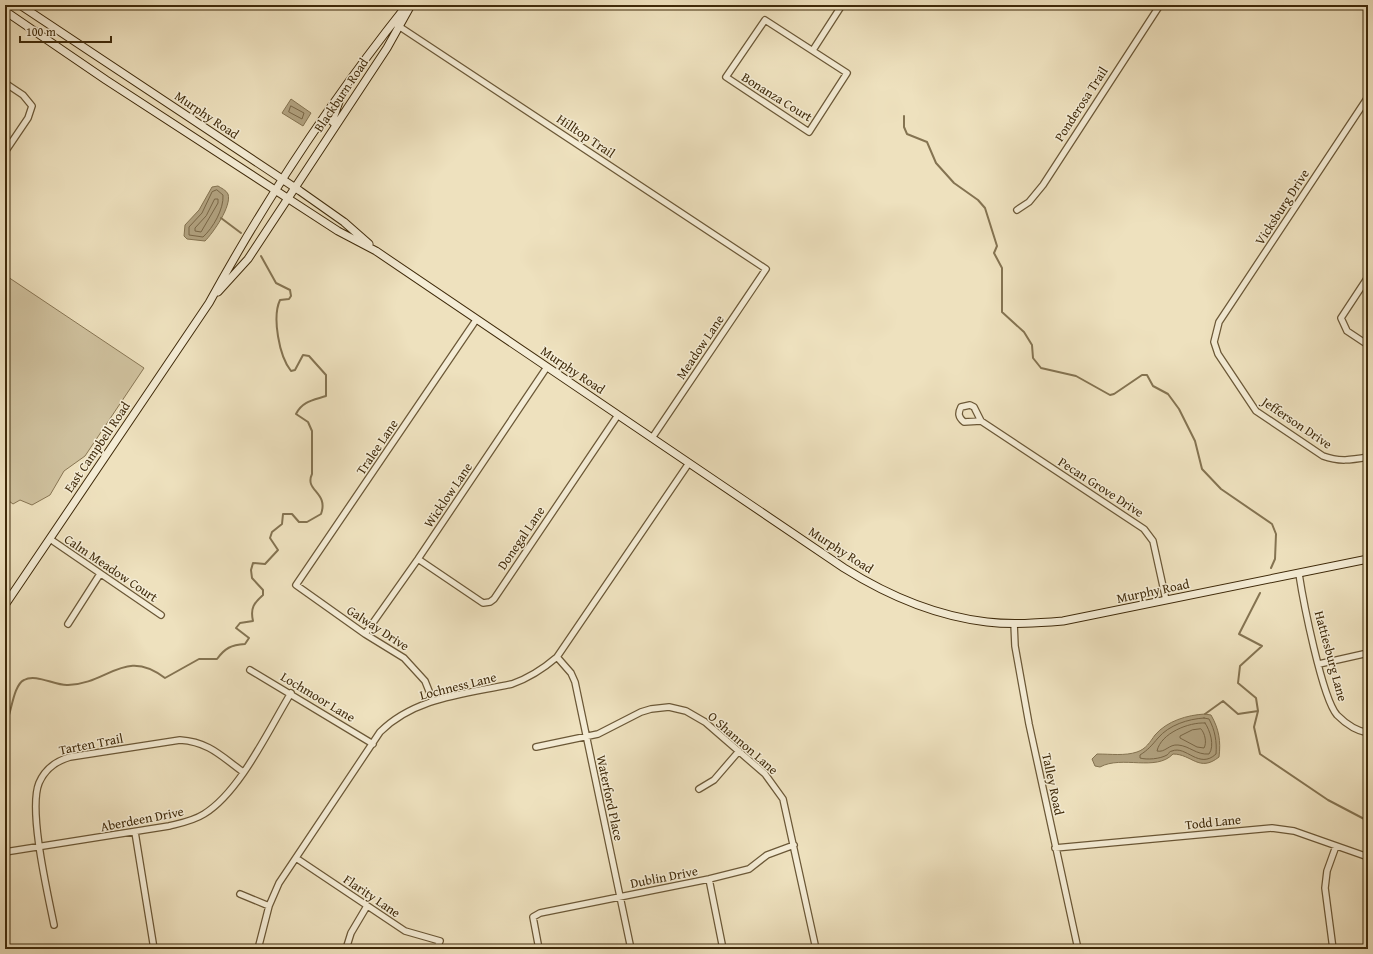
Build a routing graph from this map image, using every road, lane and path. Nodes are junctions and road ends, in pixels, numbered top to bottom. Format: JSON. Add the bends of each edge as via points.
{"nodes":[{"id":1,"x":20,"y":5,"type":"edge"},
{"id":2,"x":407,"y":5,"type":"edge"},
{"id":3,"x":411,"y":5,"type":"edge"},
{"id":4,"x":842,"y":5,"type":"edge"},
{"id":5,"x":1160,"y":5,"type":"edge"},
{"id":6,"x":5,"y":10,"type":"edge"},
{"id":7,"x":393,"y":22,"type":"junction"},
{"id":8,"x":400,"y":27,"type":"junction"},
{"id":9,"x":813,"y":50,"type":"junction"},
{"id":10,"x":360,"y":66,"type":"junction"},
{"id":11,"x":370,"y":74,"type":"junction"},
{"id":12,"x":5,"y":83,"type":"edge"},
{"id":13,"x":344,"y":90,"type":"junction"},
{"id":14,"x":1368,"y":97,"type":"edge"},
{"id":15,"x":1366,"y":104,"type":"edge"},
{"id":16,"x":183,"y":114,"type":"junction"},
{"id":17,"x":176,"y":125,"type":"junction"},
{"id":18,"x":336,"y":125,"type":"junction"},
{"id":19,"x":5,"y":152,"type":"edge"},
{"id":20,"x":283,"y":180,"type":"junction"},
{"id":21,"x":294,"y":187,"type":"junction"},
{"id":22,"x":276,"y":189,"type":"junction"},
{"id":23,"x":288,"y":197,"type":"junction"},
{"id":24,"x":1017,"y":210,"type":"dead end"},
{"id":25,"x":376,"y":251,"type":"junction"},
{"id":26,"x":766,"y":269,"type":"joint"},
{"id":27,"x":1368,"y":277,"type":"edge"},
{"id":28,"x":209,"y":303,"type":"junction"},
{"id":29,"x":476,"y":320,"type":"junction"},
{"id":30,"x":1216,"y":330,"type":"joint"},
{"id":31,"x":1368,"y":345,"type":"edge"},
{"id":32,"x":547,"y":367,"type":"junction"},
{"id":33,"x":618,"y":414,"type":"junction"},
{"id":34,"x":981,"y":421,"type":"dead end"},
{"id":35,"x":652,"y":438,"type":"junction"},
{"id":36,"x":1368,"y":457,"type":"edge"},
{"id":37,"x":689,"y":463,"type":"junction"},
{"id":38,"x":50,"y":539,"type":"junction"},
{"id":39,"x":418,"y":559,"type":"junction"},
{"id":40,"x":1368,"y":559,"type":"edge"},
{"id":41,"x":100,"y":574,"type":"junction"},
{"id":42,"x":1299,"y":574,"type":"junction"},
{"id":43,"x":296,"y":586,"type":"joint"},
{"id":44,"x":1166,"y":600,"type":"junction"},
{"id":45,"x":5,"y":605,"type":"edge"},
{"id":46,"x":161,"y":615,"type":"dead end"},
{"id":47,"x":1014,"y":623,"type":"junction"},
{"id":48,"x":68,"y":624,"type":"dead end"},
{"id":49,"x":365,"y":634,"type":"junction"},
{"id":50,"x":1368,"y":653,"type":"edge"},
{"id":51,"x":557,"y":657,"type":"junction"},
{"id":52,"x":1319,"y":664,"type":"junction"},
{"id":53,"x":250,"y":670,"type":"dead end"},
{"id":54,"x":291,"y":693,"type":"junction"},
{"id":55,"x":433,"y":701,"type":"junction"},
{"id":56,"x":1368,"y":733,"type":"edge"},
{"id":57,"x":586,"y":736,"type":"junction"},
{"id":58,"x":373,"y":744,"type":"junction"},
{"id":59,"x":536,"y":747,"type":"dead end"},
{"id":60,"x":739,"y":751,"type":"junction"},
{"id":61,"x":243,"y":772,"type":"junction"},
{"id":62,"x":699,"y":789,"type":"dead end"},
{"id":63,"x":135,"y":832,"type":"junction"},
{"id":64,"x":794,"y":845,"type":"junction"},
{"id":65,"x":1336,"y":846,"type":"junction"},
{"id":66,"x":40,"y":847,"type":"junction"},
{"id":67,"x":1055,"y":848,"type":"junction"},
{"id":68,"x":5,"y":852,"type":"edge"},
{"id":69,"x":1368,"y":857,"type":"edge"},
{"id":70,"x":296,"y":858,"type":"junction"},
{"id":71,"x":709,"y":879,"type":"junction"},
{"id":72,"x":240,"y":894,"type":"dead end"},
{"id":73,"x":620,"y":897,"type":"junction"},
{"id":74,"x":270,"y":906,"type":"junction"},
{"id":75,"x":367,"y":906,"type":"junction"},
{"id":76,"x":54,"y":925,"type":"dead end"},
{"id":77,"x":154,"y":949,"type":"edge"},
{"id":78,"x":258,"y":949,"type":"edge"},
{"id":79,"x":346,"y":949,"type":"edge"},
{"id":80,"x":436,"y":949,"type":"edge"},
{"id":81,"x":539,"y":949,"type":"edge"},
{"id":82,"x":631,"y":949,"type":"edge"},
{"id":83,"x":723,"y":949,"type":"edge"},
{"id":84,"x":816,"y":949,"type":"edge"},
{"id":85,"x":1078,"y":949,"type":"edge"},
{"id":86,"x":1333,"y":949,"type":"edge"}],
"edges":[{"from":1,"to":16,"type":"main road","name":"Murphy Road"},
{"from":2,"to":7,"type":"main road","name":"Blackburn Road"},
{"from":3,"to":8,"type":"main road","name":"Blackburn Road"},
{"from":4,"to":9,"type":"street"},
{"from":5,"to":24,"type":"street","name":"Ponderosa Trail","via":[[1043,185],[1029,202]]},
{"from":6,"to":17,"type":"main road","name":"Murphy Road"},
{"from":7,"to":8,"type":"street","name":"Hilltop Trail"},
{"from":7,"to":10,"type":"main road","name":"Blackburn Road"},
{"from":8,"to":11,"type":"main road","name":"Blackburn Road"},
{"from":8,"to":26,"type":"street","name":"Hilltop Trail"},
{"from":9,"to":9,"type":"street","name":"Bonanza Court","via":[[765,20],[726,77],[809,132],[847,73]]},
{"from":10,"to":11,"type":"main road"},
{"from":10,"to":13,"type":"main road","name":"Blackburn Road"},
{"from":11,"to":18,"type":"main road","name":"Blackburn Road"},
{"from":12,"to":19,"type":"street","via":[[32,106],[28,118]]},
{"from":13,"to":18,"type":"main road","via":[[333,118]]},
{"from":13,"to":20,"type":"main road","name":"Blackburn Road"},
{"from":14,"to":15,"type":"street","name":"Vicksburg Drive"},
{"from":15,"to":30,"type":"street","name":"Vicksburg Drive"},
{"from":16,"to":17,"type":"main road"},
{"from":16,"to":20,"type":"main road","name":"Murphy Road"},
{"from":17,"to":22,"type":"main road","name":"Murphy Road"},
{"from":18,"to":21,"type":"main road","name":"Blackburn Road"},
{"from":20,"to":21,"type":"main road","name":"Murphy Road"},
{"from":20,"to":22,"type":"main road","name":"Blackburn Road"},
{"from":21,"to":23,"type":"main road","name":"Blackburn Road"},
{"from":21,"to":25,"type":"main road","name":"Murphy Road","via":[[344,222]]},
{"from":22,"to":23,"type":"main road","name":"Murphy Road"},
{"from":22,"to":28,"type":"main road","name":"East Campbell Road"},
{"from":23,"to":25,"type":"main road","name":"Murphy Road","via":[[338,231]]},
{"from":23,"to":28,"type":"main road","name":"East Campbell Road","via":[[248,258]]},
{"from":25,"to":29,"type":"main road","name":"Murphy Road"},
{"from":26,"to":35,"type":"street","name":"Meadow Lane"},
{"from":27,"to":31,"type":"street","via":[[1341,318],[1347,331]]},
{"from":28,"to":38,"type":"main road","name":"East Campbell Road"},
{"from":29,"to":32,"type":"main road","name":"Murphy Road"},
{"from":29,"to":43,"type":"street","name":"Tralee Lane"},
{"from":30,"to":36,"type":"street","name":"Jefferson Drive","via":[[1214,342],[1218,354],[1256,412],[1323,456],[1346,461]]},
{"from":32,"to":33,"type":"main road","name":"Murphy Road"},
{"from":32,"to":39,"type":"street","name":"Wicklow Lane"},
{"from":33,"to":35,"type":"main road","name":"Murphy Road"},
{"from":33,"to":39,"type":"street","name":"Donegal Lane","via":[[490,602],[483,603]]},
{"from":34,"to":44,"type":"street","name":"Pecan Grove Drive","via":[[1144,529],[1153,541]]},
{"from":35,"to":37,"type":"main road","name":"Murphy Road"},
{"from":37,"to":47,"type":"main road","name":"Murphy Road","via":[[851,572],[890,594],[952,615],[986,622]]},
{"from":37,"to":51,"type":"street","name":"Lochness Lane"},
{"from":38,"to":41,"type":"street","name":"Calm Meadow Court"},
{"from":38,"to":45,"type":"main road","name":"East Campbell Road"},
{"from":39,"to":49,"type":"street","name":"Wicklow Lane"},
{"from":40,"to":42,"type":"main road","name":"Murphy Road"},
{"from":41,"to":46,"type":"street","name":"Calm Meadow Court"},
{"from":41,"to":48,"type":"street"},
{"from":42,"to":44,"type":"main road","name":"Murphy Road"},
{"from":42,"to":52,"type":"street","name":"Hattiesburg Lane"},
{"from":43,"to":49,"type":"street","name":"Galway Drive"},
{"from":44,"to":47,"type":"main road","name":"Murphy Road","via":[[1063,621]]},
{"from":47,"to":67,"type":"street","name":"Talley Road","via":[[1013,634],[1022,686]]},
{"from":49,"to":55,"type":"street","name":"Galway Drive","via":[[412,664],[425,681]]},
{"from":50,"to":52,"type":"street"},
{"from":51,"to":55,"type":"street","name":"Lochness Lane","via":[[524,680]]},
{"from":51,"to":57,"type":"street","name":"Waterford Place","via":[[571,673],[575,682]]},
{"from":52,"to":56,"type":"street","name":"Hattiesburg Lane","via":[[1330,701],[1337,714]]},
{"from":53,"to":54,"type":"street","name":"Lochmoor Lane"},
{"from":54,"to":58,"type":"street","name":"Lochmoor Lane"},
{"from":54,"to":61,"type":"street","name":"Aberdeen Drive"},
{"from":55,"to":58,"type":"street","name":"Lochness Lane","via":[[399,716],[380,732]]},
{"from":57,"to":59,"type":"street","name":"O Shannon Lane"},
{"from":57,"to":60,"type":"street","name":"O Shannon Lane","via":[[598,734],[641,712],[669,707],[686,711],[705,722]]},
{"from":57,"to":73,"type":"street","name":"Waterford Place"},
{"from":58,"to":70,"type":"street","name":"Lochness Lane"},
{"from":60,"to":62,"type":"street","via":[[714,780]]},
{"from":60,"to":64,"type":"street","name":"O Shannon Lane","via":[[765,774],[780,793]]},
{"from":61,"to":63,"type":"street","name":"Aberdeen Drive","via":[[228,793],[204,814],[174,825]]},
{"from":61,"to":66,"type":"street","name":"Tarten Trail","via":[[206,745],[195,741],[180,740],[63,759],[46,771],[39,784],[36,808]]},
{"from":63,"to":66,"type":"street","name":"Aberdeen Drive"},
{"from":63,"to":77,"type":"street"},
{"from":64,"to":71,"type":"street","name":"Dublin Drive","via":[[767,855],[749,869]]},
{"from":64,"to":84,"type":"street","name":"O Shannon Lane"},
{"from":65,"to":67,"type":"street","name":"Todd Lane","via":[[1287,829],[1272,828]]},
{"from":65,"to":69,"type":"street","name":"Todd Lane"},
{"from":65,"to":86,"type":"street","via":[[1327,871],[1325,888]]},
{"from":66,"to":68,"type":"street","name":"Aberdeen Drive"},
{"from":66,"to":76,"type":"street","name":"Tarten Trail"},
{"from":67,"to":85,"type":"street","name":"Talley Road"},
{"from":70,"to":74,"type":"street","name":"Lochness Lane","via":[[279,883]]},
{"from":70,"to":75,"type":"street","name":"Flarity Lane"},
{"from":71,"to":73,"type":"street","name":"Dublin Drive"},
{"from":71,"to":83,"type":"street"},
{"from":72,"to":74,"type":"street"},
{"from":73,"to":81,"type":"street","name":"Dublin Drive","via":[[540,913],[533,917]]},
{"from":73,"to":82,"type":"street","name":"Waterford Place"},
{"from":74,"to":78,"type":"street","name":"Lochness Lane"},
{"from":75,"to":79,"type":"street","via":[[351,933]]},
{"from":75,"to":80,"type":"street","name":"Flarity Lane","via":[[405,931],[440,941]]}]}
